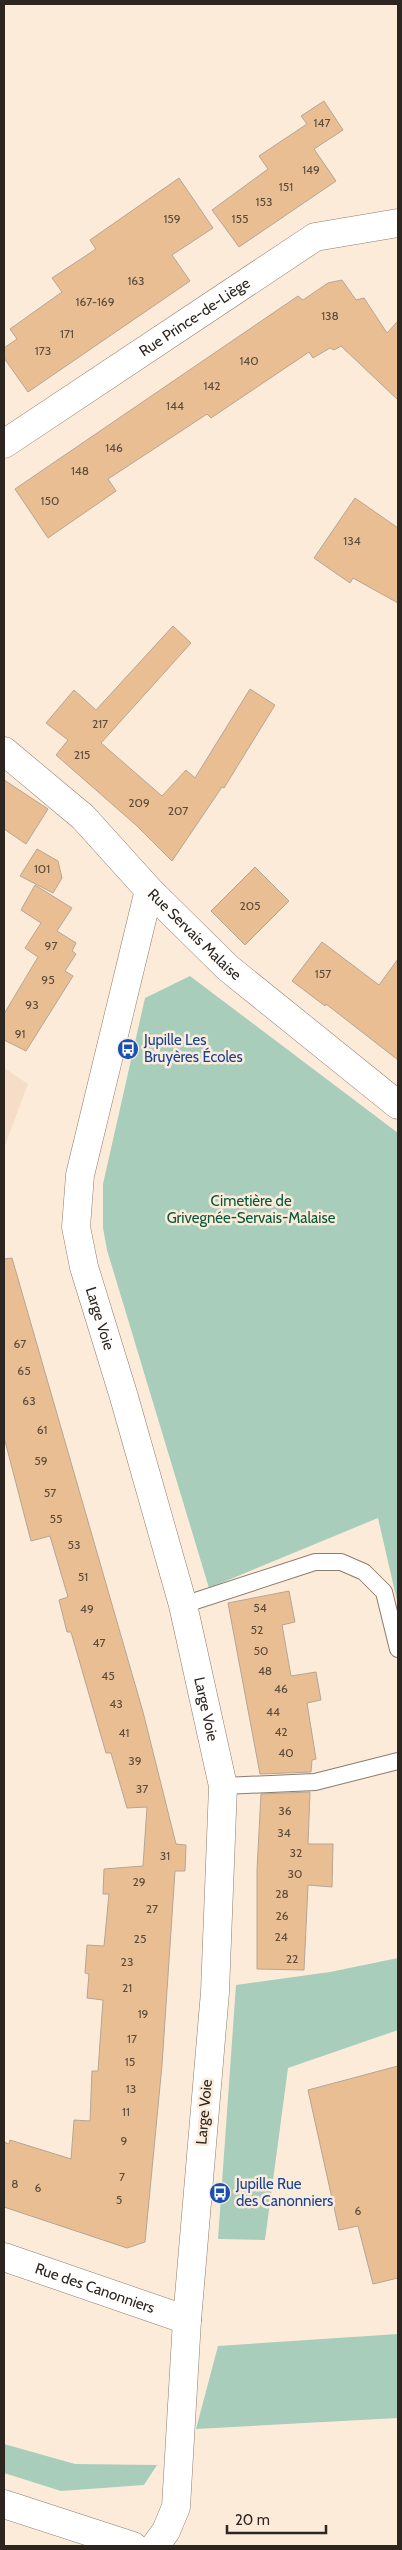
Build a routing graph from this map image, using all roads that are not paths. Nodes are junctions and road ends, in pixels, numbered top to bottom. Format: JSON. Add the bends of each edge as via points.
{"nodes":[{"id":1,"x":398,"y":223,"type":"edge"},
{"id":2,"x":4,"y":444,"type":"edge"},
{"id":3,"x":4,"y":751,"type":"edge"},
{"id":4,"x":149,"y":890,"type":"junction"},
{"id":5,"x":398,"y":1105,"type":"edge"},
{"id":6,"x":183,"y":1605,"type":"junction"},
{"id":7,"x":398,"y":1649,"type":"edge"},
{"id":8,"x":398,"y":1761,"type":"edge"},
{"id":9,"x":223,"y":1786,"type":"junction"},
{"id":10,"x":4,"y":2257,"type":"edge"},
{"id":11,"x":187,"y":2320,"type":"junction"},
{"id":12,"x":4,"y":2504,"type":"edge"},
{"id":13,"x":133,"y":2546,"type":"edge"},
{"id":14,"x":155,"y":2546,"type":"edge"}],
"edges":[{"from":1,"to":2,"type":"street","name":"Rue Prince-de-Liège","via":[[315,237]]},
{"from":3,"to":4,"type":"street","name":"Rue Servais Malaise","via":[[83,817]]},
{"from":4,"to":5,"type":"street","name":"Rue Servais Malaise","via":[[228,968]]},
{"from":4,"to":6,"type":"street","name":"Large Voie","via":[[80,1175],[76,1227],[84,1267]]},
{"from":6,"to":7,"type":"lane","via":[[315,1562],[341,1562],[364,1572],[384,1592]]},
{"from":6,"to":9,"type":"street","name":"Large Voie"},
{"from":8,"to":9,"type":"lane","via":[[315,1782]]},
{"from":9,"to":11,"type":"street","name":"Large Voie","via":[[214,1992]]},
{"from":10,"to":11,"type":"street","name":"Rue des Canonniers"},
{"from":11,"to":14,"type":"street","name":"Large Voie","via":[[176,2507],[166,2531]]},
{"from":12,"to":13,"type":"street"}]}
